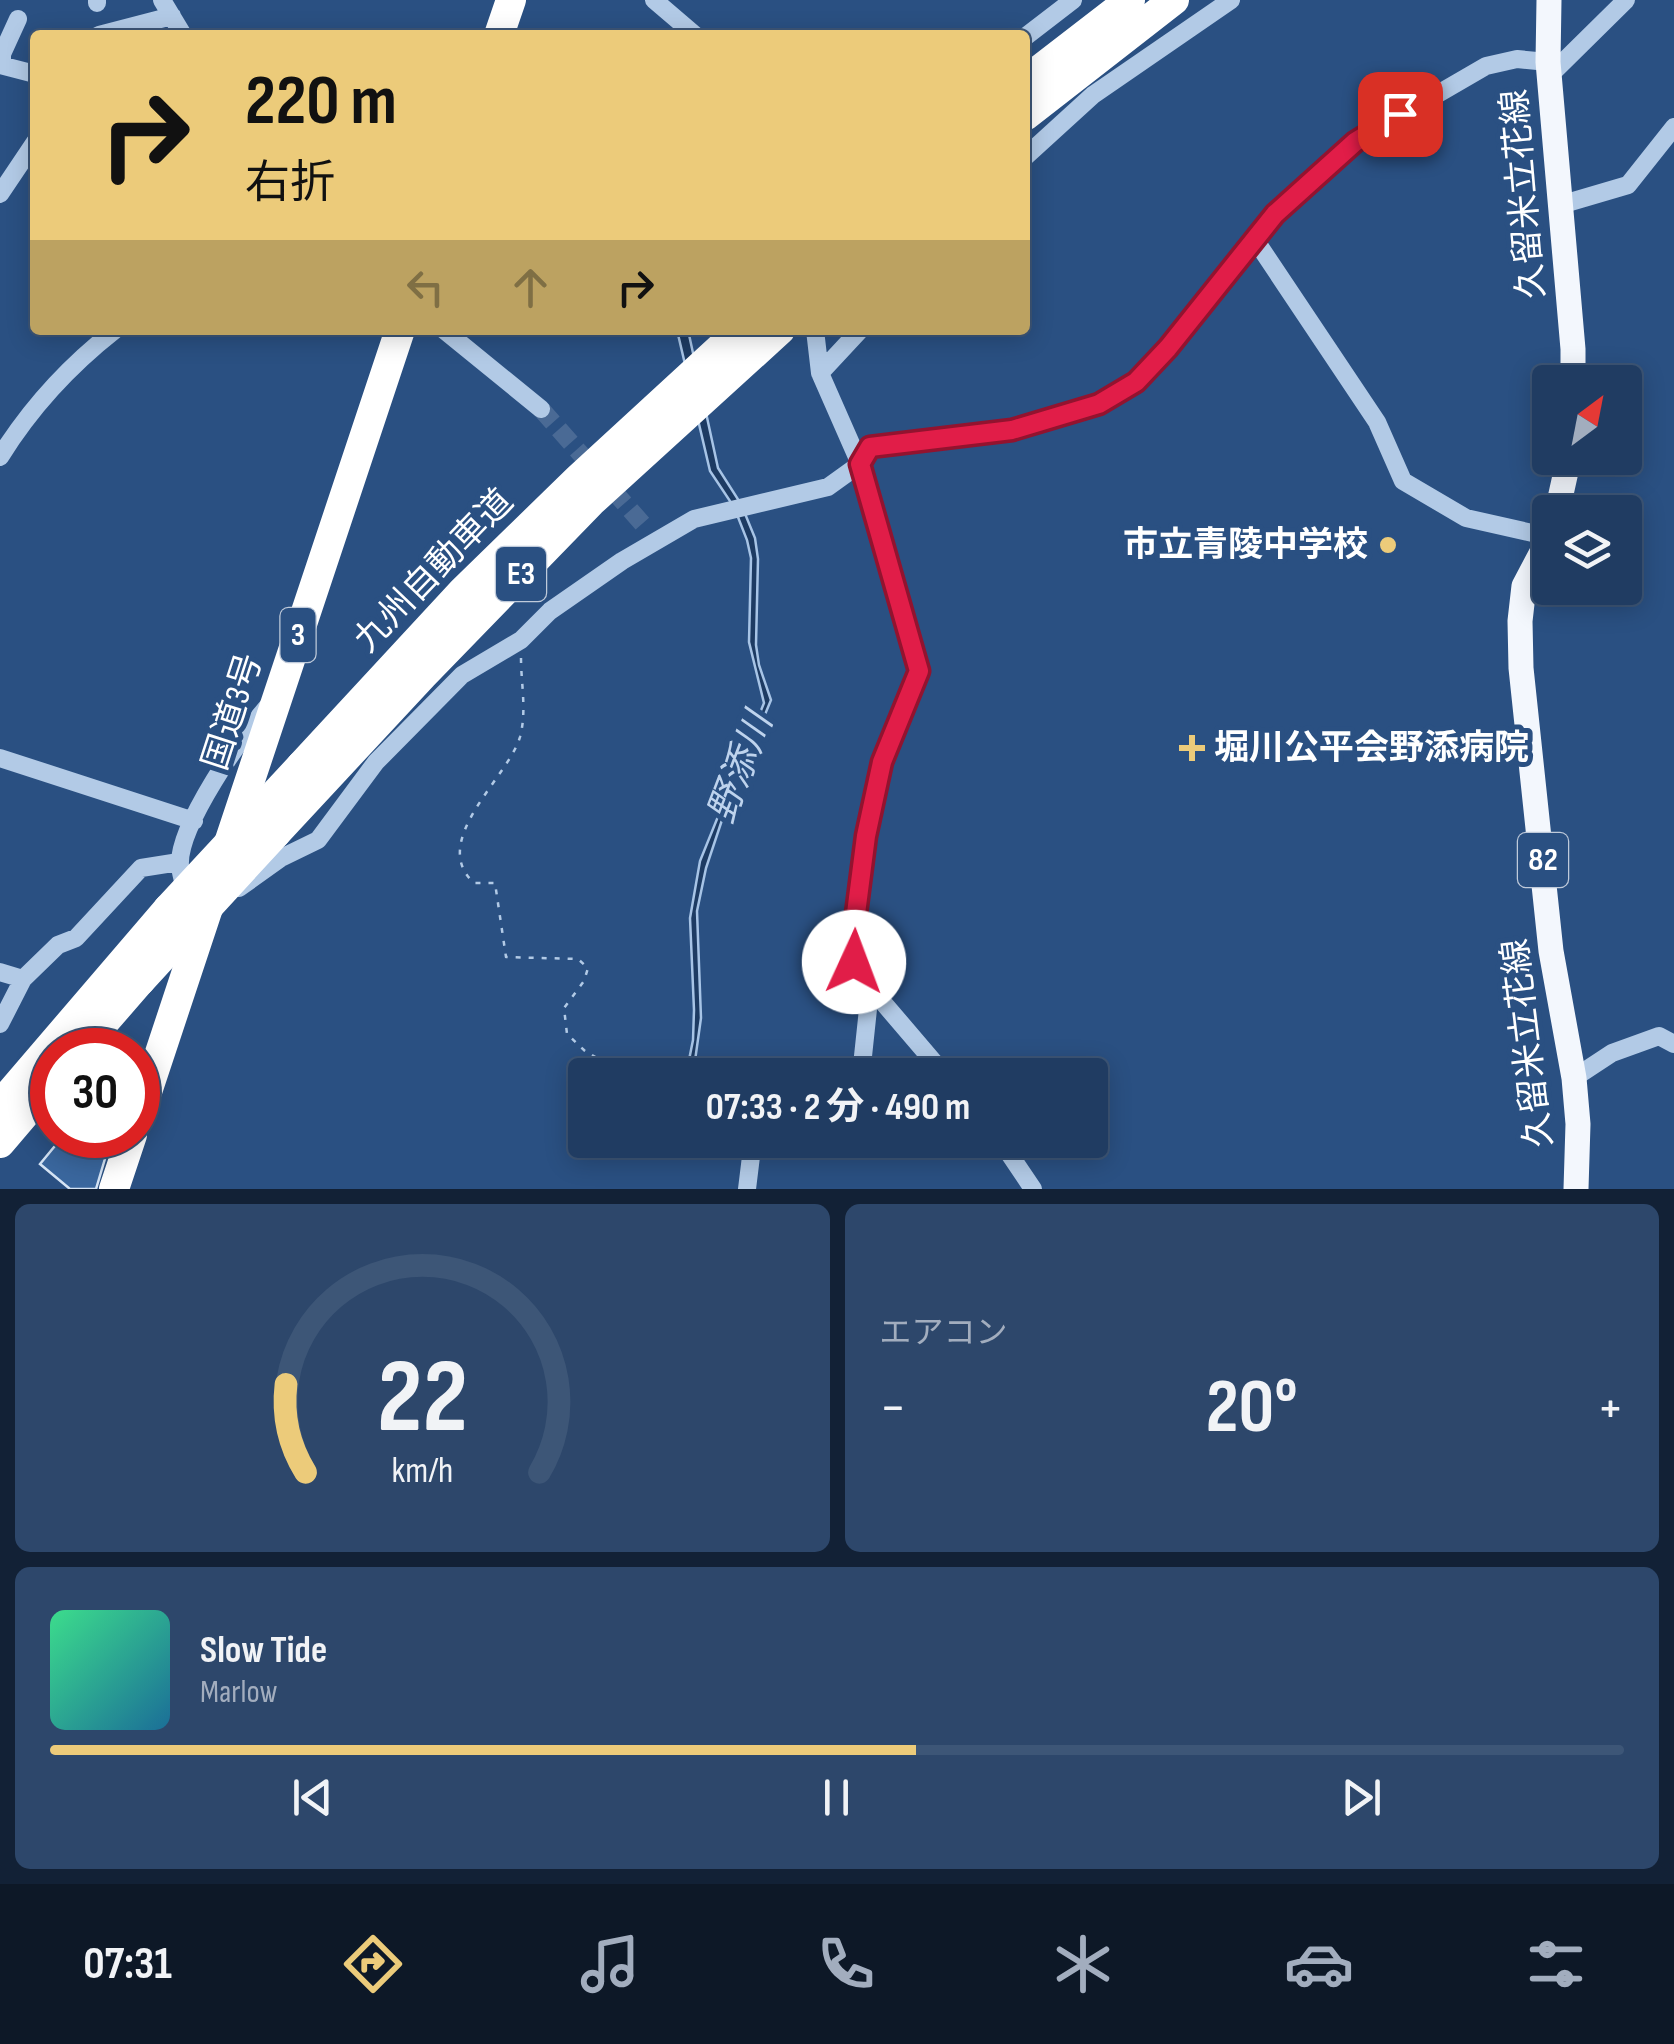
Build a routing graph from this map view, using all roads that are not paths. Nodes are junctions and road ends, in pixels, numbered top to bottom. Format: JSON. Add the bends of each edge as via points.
{"nodes":[{"id":1,"x":511,"y":0,"type":"edge"},
{"id":2,"x":654,"y":0,"type":"edge"},
{"id":3,"x":1073,"y":0,"type":"edge"},
{"id":4,"x":1130,"y":0,"type":"edge"},
{"id":5,"x":1174,"y":0,"type":"edge"},
{"id":6,"x":1232,"y":0,"type":"edge"},
{"id":7,"x":1550,"y":0,"type":"edge"},
{"id":8,"x":1626,"y":0,"type":"edge"},
{"id":9,"x":167,"y":8,"type":"edge"},
{"id":10,"x":18,"y":19,"type":"dead end"},
{"id":11,"x":112,"y":30,"type":"edge"},
{"id":12,"x":180,"y":30,"type":"edge"},
{"id":13,"x":501,"y":30,"type":"edge"},
{"id":14,"x":688,"y":30,"type":"edge"},
{"id":15,"x":1030,"y":34,"type":"edge"},
{"id":16,"x":1,"y":65,"type":"edge"},
{"id":17,"x":1548,"y":69,"type":"junction"},
{"id":18,"x":30,"y":73,"type":"edge"},
{"id":19,"x":1030,"y":76,"type":"edge"},
{"id":20,"x":1030,"y":112,"type":"edge"},
{"id":21,"x":1674,"y":126,"type":"edge"},
{"id":22,"x":30,"y":149,"type":"edge"},
{"id":23,"x":1030,"y":152,"type":"edge"},
{"id":24,"x":0,"y":194,"type":"edge"},
{"id":25,"x":1560,"y":205,"type":"junction"},
{"id":26,"x":1254,"y":238,"type":"junction"},
{"id":27,"x":109,"y":335,"type":"edge"},
{"id":28,"x":398,"y":335,"type":"edge"},
{"id":29,"x":450,"y":335,"type":"edge"},
{"id":30,"x":735,"y":335,"type":"edge"},
{"id":31,"x":775,"y":335,"type":"edge"},
{"id":32,"x":816,"y":335,"type":"edge"},
{"id":33,"x":855,"y":335,"type":"edge"},
{"id":34,"x":1573,"y":365,"type":"edge"},
{"id":35,"x":820,"y":373,"type":"junction"},
{"id":36,"x":541,"y":409,"type":"tunnel mouth"},
{"id":37,"x":0,"y":457,"type":"edge"},
{"id":38,"x":860,"y":464,"type":"junction"},
{"id":39,"x":1532,"y":533,"type":"edge"},
{"id":40,"x":1532,"y":571,"type":"edge"},
{"id":41,"x":276,"y":696,"type":"junction"},
{"id":42,"x":0,"y":758,"type":"edge"},
{"id":43,"x":194,"y":821,"type":"junction"},
{"id":44,"x":179,"y":862,"type":"junction"},
{"id":45,"x":201,"y":929,"type":"junction"},
{"id":46,"x":0,"y":972,"type":"edge"},
{"id":47,"x":23,"y":979,"type":"junction"},
{"id":48,"x":863,"y":979,"type":"junction"},
{"id":49,"x":0,"y":1024,"type":"edge"},
{"id":50,"x":99,"y":1028,"type":"edge"},
{"id":51,"x":1674,"y":1044,"type":"edge"},
{"id":52,"x":160,"y":1053,"type":"edge"},
{"id":53,"x":863,"y":1058,"type":"edge"},
{"id":54,"x":930,"y":1058,"type":"edge"},
{"id":55,"x":1574,"y":1078,"type":"junction"},
{"id":56,"x":0,"y":1105,"type":"edge"},
{"id":57,"x":30,"y":1108,"type":"edge"},
{"id":58,"x":0,"y":1143,"type":"edge"},
{"id":59,"x":124,"y":1158,"type":"edge"},
{"id":60,"x":751,"y":1158,"type":"edge"},
{"id":61,"x":1012,"y":1158,"type":"edge"},
{"id":62,"x":114,"y":1189,"type":"edge"},
{"id":63,"x":748,"y":1189,"type":"edge"},
{"id":64,"x":1033,"y":1189,"type":"edge"},
{"id":65,"x":1576,"y":1189,"type":"edge"}],
"edges":[{"from":1,"to":13,"type":"highway"},
{"from":2,"to":14,"type":"street"},
{"from":3,"to":15,"type":"street"},
{"from":4,"to":19,"type":"highway"},
{"from":5,"to":20,"type":"highway"},
{"from":6,"to":23,"type":"street","via":[[1093,94]]},
{"from":7,"to":17,"type":"main road","name":"久留米立花線"},
{"from":8,"to":17,"type":"street"},
{"from":9,"to":11,"type":"street"},
{"from":9,"to":12,"type":"street"},
{"from":10,"to":16,"type":"street"},
{"from":16,"to":18,"type":"street"},
{"from":17,"to":25,"type":"main road","name":"久留米立花線"},
{"from":17,"to":26,"type":"street","via":[[1517,58],[1486,66],[1423,100],[1355,142]]},
{"from":21,"to":25,"type":"street","via":[[1628,186]]},
{"from":22,"to":24,"type":"street"},
{"from":25,"to":34,"type":"main road","name":"久留米立花線"},
{"from":26,"to":38,"type":"street","via":[[1158,359],[1099,404],[1012,430],[870,447]]},
{"from":26,"to":39,"type":"street","via":[[1377,422],[1403,481],[1466,518]]},
{"from":27,"to":37,"type":"street","via":[[74,363]]},
{"from":28,"to":41,"type":"highway","name":"国道3号","number":"3"},
{"from":29,"to":36,"type":"street"},
{"from":30,"to":56,"type":"highway","name":"九州自動車道","number":"E3","bridge":true,"via":[[463,591],[168,909]]},
{"from":31,"to":50,"type":"highway","name":"九州自動車道","number":"E3","bridge":true,"via":[[591,502]]},
{"from":32,"to":35,"type":"street"},
{"from":33,"to":35,"type":"street"},
{"from":35,"to":38,"type":"street"},
{"from":38,"to":45,"type":"street","via":[[828,488],[694,519],[654,535],[521,640],[462,675],[376,762],[318,840],[281,858]]},
{"from":38,"to":48,"type":"street","via":[[919,671],[882,762],[866,836],[854,929],[854,962]]},
{"from":40,"to":55,"type":"main road","name":"久留米立花線","number":"82","via":[[1520,621],[1521,668],[1551,951]]},
{"from":41,"to":43,"type":"street","via":[[228,758]]},
{"from":41,"to":45,"type":"highway","name":"国道3号","number":"3"},
{"from":42,"to":43,"type":"street"},
{"from":43,"to":44,"type":"street"},
{"from":44,"to":45,"type":"street"},
{"from":44,"to":47,"type":"street","via":[[141,868],[76,938],[58,945]]},
{"from":45,"to":52,"type":"highway","name":"国道3号","number":"3"},
{"from":46,"to":47,"type":"street"},
{"from":47,"to":49,"type":"street"},
{"from":48,"to":53,"type":"street","via":[[868,1009]]},
{"from":48,"to":54,"type":"street"},
{"from":51,"to":55,"type":"street","via":[[1658,1036],[1612,1053]]},
{"from":55,"to":65,"type":"main road","name":"久留米立花線","number":"82"},
{"from":57,"to":58,"type":"highway"},
{"from":59,"to":62,"type":"highway"},
{"from":60,"to":63,"type":"street"},
{"from":61,"to":64,"type":"street"}]}
